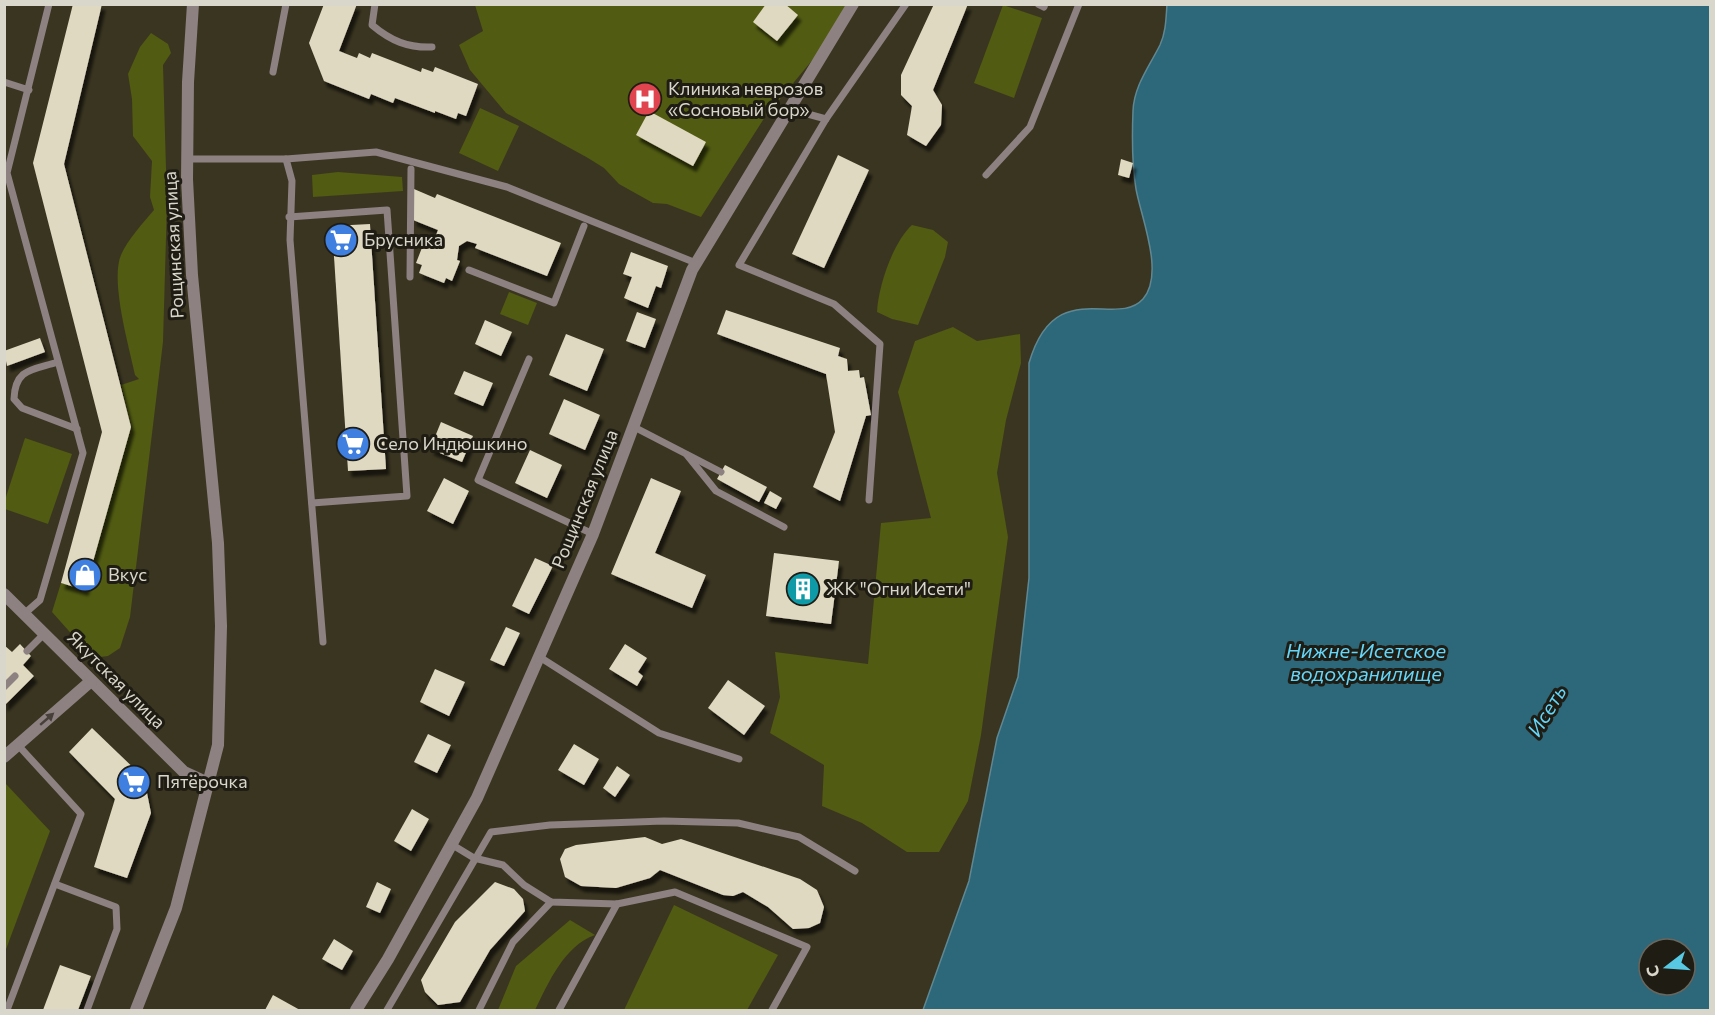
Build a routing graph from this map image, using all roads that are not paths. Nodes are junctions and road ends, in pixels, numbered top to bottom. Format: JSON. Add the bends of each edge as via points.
{"nodes":[{"id":1,"x":49,"y":4,"type":"edge"},
{"id":2,"x":193,"y":4,"type":"edge"},
{"id":3,"x":286,"y":4,"type":"edge"},
{"id":4,"x":375,"y":4,"type":"edge"},
{"id":5,"x":853,"y":4,"type":"edge"},
{"id":6,"x":906,"y":4,"type":"edge"},
{"id":7,"x":1038,"y":4,"type":"edge"},
{"id":8,"x":1045,"y":4,"type":"edge"},
{"id":9,"x":1079,"y":4,"type":"edge"},
{"id":10,"x":432,"y":47,"type":"dead end"},
{"id":11,"x":273,"y":72,"type":"dead end"},
{"id":12,"x":4,"y":82,"type":"edge"},
{"id":13,"x":29,"y":90,"type":"junction"},
{"id":14,"x":793,"y":106,"type":"junction"},
{"id":15,"x":826,"y":119,"type":"junction"},
{"id":16,"x":187,"y":159,"type":"junction"},
{"id":17,"x":286,"y":159,"type":"junction"},
{"id":18,"x":411,"y":170,"type":"dead end"},
{"id":19,"x":986,"y":175,"type":"dead end"},
{"id":20,"x":289,"y":217,"type":"junction"},
{"id":21,"x":585,"y":226,"type":"dead end"},
{"id":22,"x":696,"y":263,"type":"junction"},
{"id":23,"x":469,"y":270,"type":"dead end"},
{"id":24,"x":410,"y":277,"type":"dead end"},
{"id":25,"x":529,"y":359,"type":"dead end"},
{"id":26,"x":58,"y":362,"type":"junction"},
{"id":27,"x":634,"y":427,"type":"junction"},
{"id":28,"x":77,"y":429,"type":"junction"},
{"id":29,"x":687,"y":454,"type":"junction"},
{"id":30,"x":721,"y":472,"type":"dead end"},
{"id":31,"x":869,"y":500,"type":"dead end"},
{"id":32,"x":312,"y":503,"type":"junction"},
{"id":33,"x":784,"y":527,"type":"dead end"},
{"id":34,"x":593,"y":534,"type":"junction"},
{"id":35,"x":4,"y":594,"type":"edge"},
{"id":36,"x":24,"y":614,"type":"junction"},
{"id":37,"x":44,"y":634,"type":"junction"},
{"id":38,"x":322,"y":642,"type":"dead end"},
{"id":39,"x":27,"y":651,"type":"dead end"},
{"id":40,"x":537,"y":656,"type":"junction"},
{"id":41,"x":15,"y":676,"type":"dead end"},
{"id":42,"x":91,"y":681,"type":"junction"},
{"id":43,"x":4,"y":687,"type":"edge"},
{"id":44,"x":17,"y":744,"type":"junction"},
{"id":45,"x":4,"y":757,"type":"edge"},
{"id":46,"x":739,"y":759,"type":"dead end"},
{"id":47,"x":208,"y":783,"type":"junction"},
{"id":48,"x":451,"y":844,"type":"junction"},
{"id":49,"x":474,"y":858,"type":"junction"},
{"id":50,"x":855,"y":871,"type":"dead end"},
{"id":51,"x":55,"y":884,"type":"junction"},
{"id":52,"x":551,"y":902,"type":"junction"},
{"id":53,"x":617,"y":904,"type":"junction"},
{"id":54,"x":7,"y":1011,"type":"edge"},
{"id":55,"x":87,"y":1011,"type":"edge"},
{"id":56,"x":136,"y":1011,"type":"edge"},
{"id":57,"x":356,"y":1011,"type":"edge"},
{"id":58,"x":387,"y":1011,"type":"edge"},
{"id":59,"x":478,"y":1011,"type":"edge"},
{"id":60,"x":558,"y":1011,"type":"edge"},
{"id":61,"x":772,"y":1011,"type":"edge"}],
"edges":[{"from":1,"to":13,"type":"lane"},
{"from":2,"to":16,"type":"street","name":"Рощинская улица"},
{"from":3,"to":11,"type":"lane"},
{"from":4,"to":10,"type":"lane","via":[[372,25],[386,37],[412,47]]},
{"from":5,"to":14,"type":"street","name":"Рощинская улица"},
{"from":6,"to":15,"type":"lane"},
{"from":7,"to":8,"type":"lane"},
{"from":9,"to":19,"type":"lane","via":[[1030,127]]},
{"from":12,"to":13,"type":"lane"},
{"from":13,"to":26,"type":"lane","via":[[7,173]]},
{"from":14,"to":15,"type":"lane"},
{"from":14,"to":22,"type":"street","name":"Рощинская улица"},
{"from":15,"to":31,"type":"lane","via":[[739,265],[834,304],[880,344]]},
{"from":16,"to":17,"type":"lane"},
{"from":16,"to":47,"type":"street","name":"Рощинская улица","via":[[192,275],[213,474],[220,602],[218,745]]},
{"from":17,"to":20,"type":"lane","via":[[292,181]]},
{"from":17,"to":22,"type":"lane","via":[[376,152],[507,187]]},
{"from":18,"to":24,"type":"lane"},
{"from":20,"to":32,"type":"lane"},
{"from":20,"to":32,"type":"lane","via":[[387,210],[407,496]]},
{"from":21,"to":23,"type":"lane","via":[[554,303]]},
{"from":22,"to":27,"type":"street","name":"Рощинская улица"},
{"from":25,"to":34,"type":"lane","via":[[478,480]]},
{"from":26,"to":28,"type":"lane"},
{"from":26,"to":28,"type":"lane","via":[[23,374],[15,384],[14,399],[22,408]]},
{"from":27,"to":29,"type":"lane"},
{"from":27,"to":34,"type":"street","name":"Рощинская улица"},
{"from":28,"to":36,"type":"lane","via":[[83,453],[40,600]]},
{"from":29,"to":30,"type":"lane"},
{"from":29,"to":33,"type":"lane","via":[[716,491]]},
{"from":32,"to":38,"type":"lane"},
{"from":34,"to":40,"type":"street","name":"Рощинская улица"},
{"from":35,"to":36,"type":"street","name":"Якутская улица"},
{"from":36,"to":37,"type":"street","name":"Якутская улица"},
{"from":37,"to":39,"type":"lane"},
{"from":37,"to":42,"type":"street","name":"Якутская улица"},
{"from":40,"to":46,"type":"lane","via":[[659,733]]},
{"from":40,"to":48,"type":"street","name":"Рощинская улица","via":[[477,798]]},
{"from":41,"to":43,"type":"lane"},
{"from":44,"to":42,"type":"street","one_way":true},
{"from":42,"to":47,"type":"street","name":"Якутская улица","via":[[184,772]]},
{"from":44,"to":45,"type":"street"},
{"from":44,"to":51,"type":"lane","via":[[81,814]]},
{"from":47,"to":56,"type":"street","name":"Рощинская улица","via":[[176,908]]},
{"from":48,"to":49,"type":"lane"},
{"from":48,"to":57,"type":"street","name":"Рощинская улица"},
{"from":49,"to":50,"type":"lane","via":[[491,832],[550,825],[738,823],[799,837]]},
{"from":49,"to":52,"type":"lane","via":[[503,865],[524,885]]},
{"from":49,"to":58,"type":"lane"},
{"from":51,"to":54,"type":"lane"},
{"from":51,"to":55,"type":"lane","via":[[116,907],[117,929]]},
{"from":52,"to":53,"type":"lane"},
{"from":52,"to":59,"type":"lane","via":[[513,942]]},
{"from":53,"to":60,"type":"lane"},
{"from":53,"to":61,"type":"lane","via":[[675,892],[807,947]]}]}
